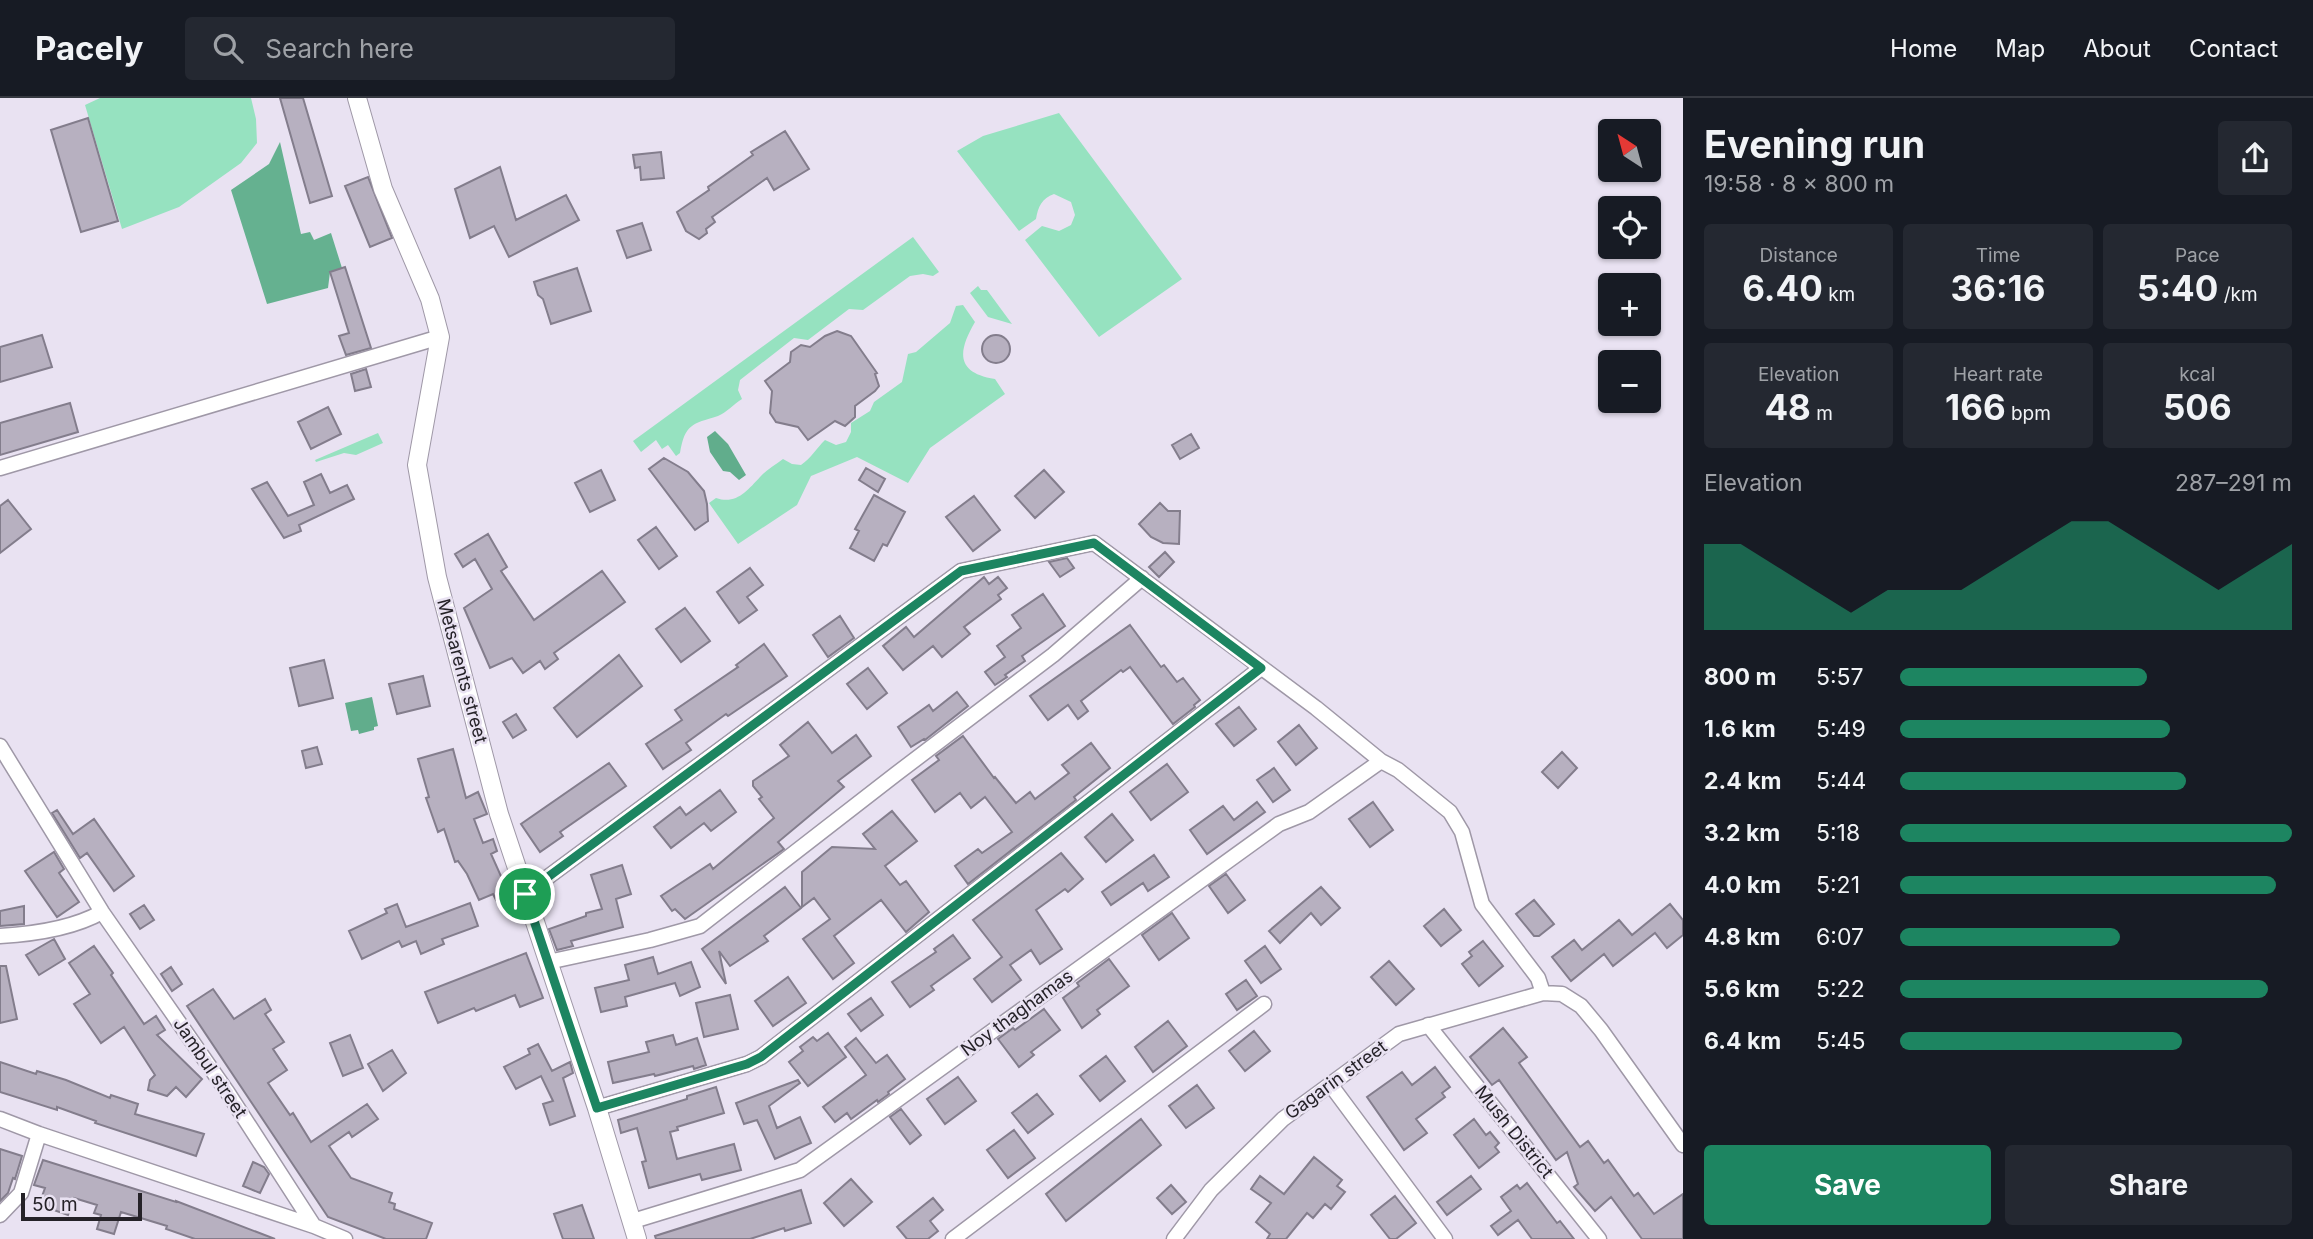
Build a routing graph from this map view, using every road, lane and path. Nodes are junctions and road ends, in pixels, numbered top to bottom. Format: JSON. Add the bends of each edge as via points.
{"nodes":[{"id":1,"x":357,"y":98,"type":"edge"},
{"id":2,"x":440,"y":337,"type":"junction"},
{"id":3,"x":0,"y":468,"type":"edge"},
{"id":4,"x":1142,"y":578,"type":"junction"},
{"id":5,"x":1261,"y":668,"type":"junction"},
{"id":6,"x":0,"y":746,"type":"edge"},
{"id":7,"x":1381,"y":761,"type":"junction"},
{"id":8,"x":525,"y":894,"type":"junction"},
{"id":9,"x":102,"y":912,"type":"junction"},
{"id":10,"x":0,"y":936,"type":"edge"},
{"id":11,"x":548,"y":962,"type":"junction"},
{"id":12,"x":1543,"y":993,"type":"junction"},
{"id":13,"x":1264,"y":1004,"type":"dead end"},
{"id":14,"x":1428,"y":1026,"type":"junction"},
{"id":15,"x":1330,"y":1084,"type":"junction"},
{"id":16,"x":597,"y":1108,"type":"junction"},
{"id":17,"x":0,"y":1119,"type":"edge"},
{"id":18,"x":39,"y":1134,"type":"junction"},
{"id":19,"x":1683,"y":1145,"type":"edge"},
{"id":20,"x":0,"y":1215,"type":"edge"},
{"id":21,"x":314,"y":1226,"type":"junction"},
{"id":22,"x":635,"y":1230,"type":"edge"},
{"id":23,"x":345,"y":1239,"type":"edge"},
{"id":24,"x":953,"y":1239,"type":"edge"},
{"id":25,"x":1174,"y":1239,"type":"edge"},
{"id":26,"x":1445,"y":1239,"type":"edge"},
{"id":27,"x":1599,"y":1239,"type":"edge"}],
"edges":[{"from":1,"to":2,"type":"street","name":"Metsarents street","via":[[383,189],[430,299]]},
{"from":2,"to":3,"type":"street"},
{"from":2,"to":8,"type":"street","name":"Metsarents street","via":[[417,465],[437,577],[499,814]]},
{"from":4,"to":5,"type":"street"},
{"from":4,"to":8,"type":"street","via":[[1094,543],[961,571]]},
{"from":4,"to":11,"type":"street","via":[[1043,663],[700,926]]},
{"from":5,"to":7,"type":"street"},
{"from":5,"to":16,"type":"street","via":[[761,1057]]},
{"from":6,"to":9,"type":"street","name":"Jambul street"},
{"from":7,"to":12,"type":"street","via":[[1398,770],[1458,823],[1482,904],[1538,978]]},
{"from":7,"to":22,"type":"street","name":"Noy thaghamas","via":[[1308,812],[1279,824],[800,1170]]},
{"from":8,"to":11,"type":"street","name":"Metsarents street"},
{"from":9,"to":10,"type":"street","via":[[85,922]]},
{"from":9,"to":21,"type":"street","name":"Jambul street"},
{"from":11,"to":16,"type":"street","name":"Metsarents street"},
{"from":12,"to":14,"type":"street","name":"Gagarin street"},
{"from":12,"to":19,"type":"street","via":[[1562,994],[1581,1006]]},
{"from":13,"to":24,"type":"street"},
{"from":14,"to":15,"type":"street","name":"Gagarin street","via":[[1399,1034]]},
{"from":14,"to":27,"type":"street","name":"Mush District"},
{"from":15,"to":25,"type":"street","name":"Gagarin street","via":[[1283,1119],[1238,1163]]},
{"from":15,"to":26,"type":"street"},
{"from":16,"to":22,"type":"street","name":"Metsarents street"},
{"from":17,"to":18,"type":"street"},
{"from":18,"to":20,"type":"street","via":[[21,1193]]},
{"from":18,"to":21,"type":"street"},
{"from":21,"to":23,"type":"street"}]}
